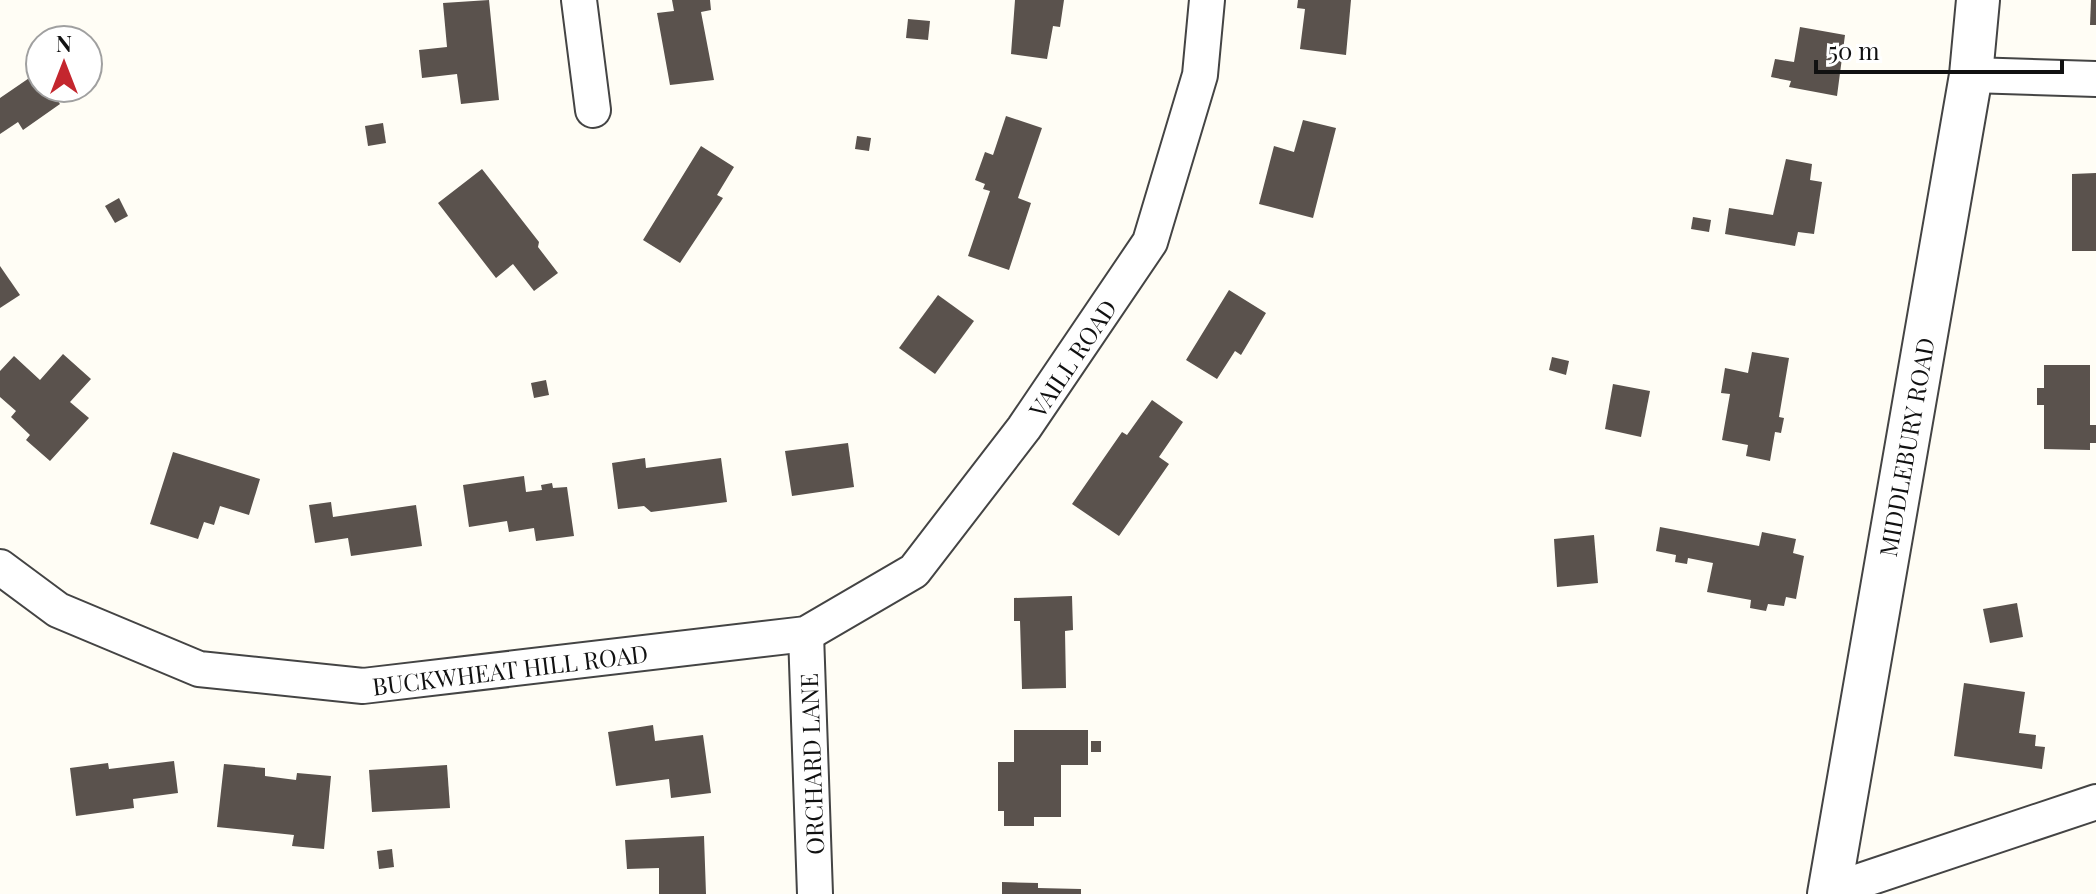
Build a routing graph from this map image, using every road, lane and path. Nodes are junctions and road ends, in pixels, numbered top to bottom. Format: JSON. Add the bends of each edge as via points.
{"nodes":[{"id":1,"x":579,"y":0,"type":"edge"},
{"id":2,"x":1207,"y":0,"type":"edge"},
{"id":3,"x":1978,"y":0,"type":"edge"},
{"id":4,"x":1971,"y":75,"type":"junction"},
{"id":5,"x":2096,"y":79,"type":"edge"},
{"id":6,"x":593,"y":110,"type":"dead end"},
{"id":7,"x":0,"y":567,"type":"edge"},
{"id":8,"x":806,"y":634,"type":"junction"},
{"id":9,"x":2096,"y":802,"type":"edge"},
{"id":10,"x":1829,"y":892,"type":"edge"},
{"id":11,"x":815,"y":894,"type":"edge"}],
"edges":[{"from":1,"to":6,"type":"street"},
{"from":2,"to":8,"type":"street","name":"VAILL ROAD","via":[[1200,75],[1150,242],[1024,428],[914,571]]},
{"from":3,"to":4,"type":"street","name":"MIDDLEBURY ROAD"},
{"from":4,"to":5,"type":"street"},
{"from":4,"to":10,"type":"street","name":"MIDDLEBURY ROAD"},
{"from":7,"to":8,"type":"street","name":"BUCKWHEAT HILL ROAD","via":[[58,610],[199,669],[363,686]]},
{"from":8,"to":11,"type":"street","name":"ORCHARD LANE"},
{"from":9,"to":10,"type":"street"}]}
